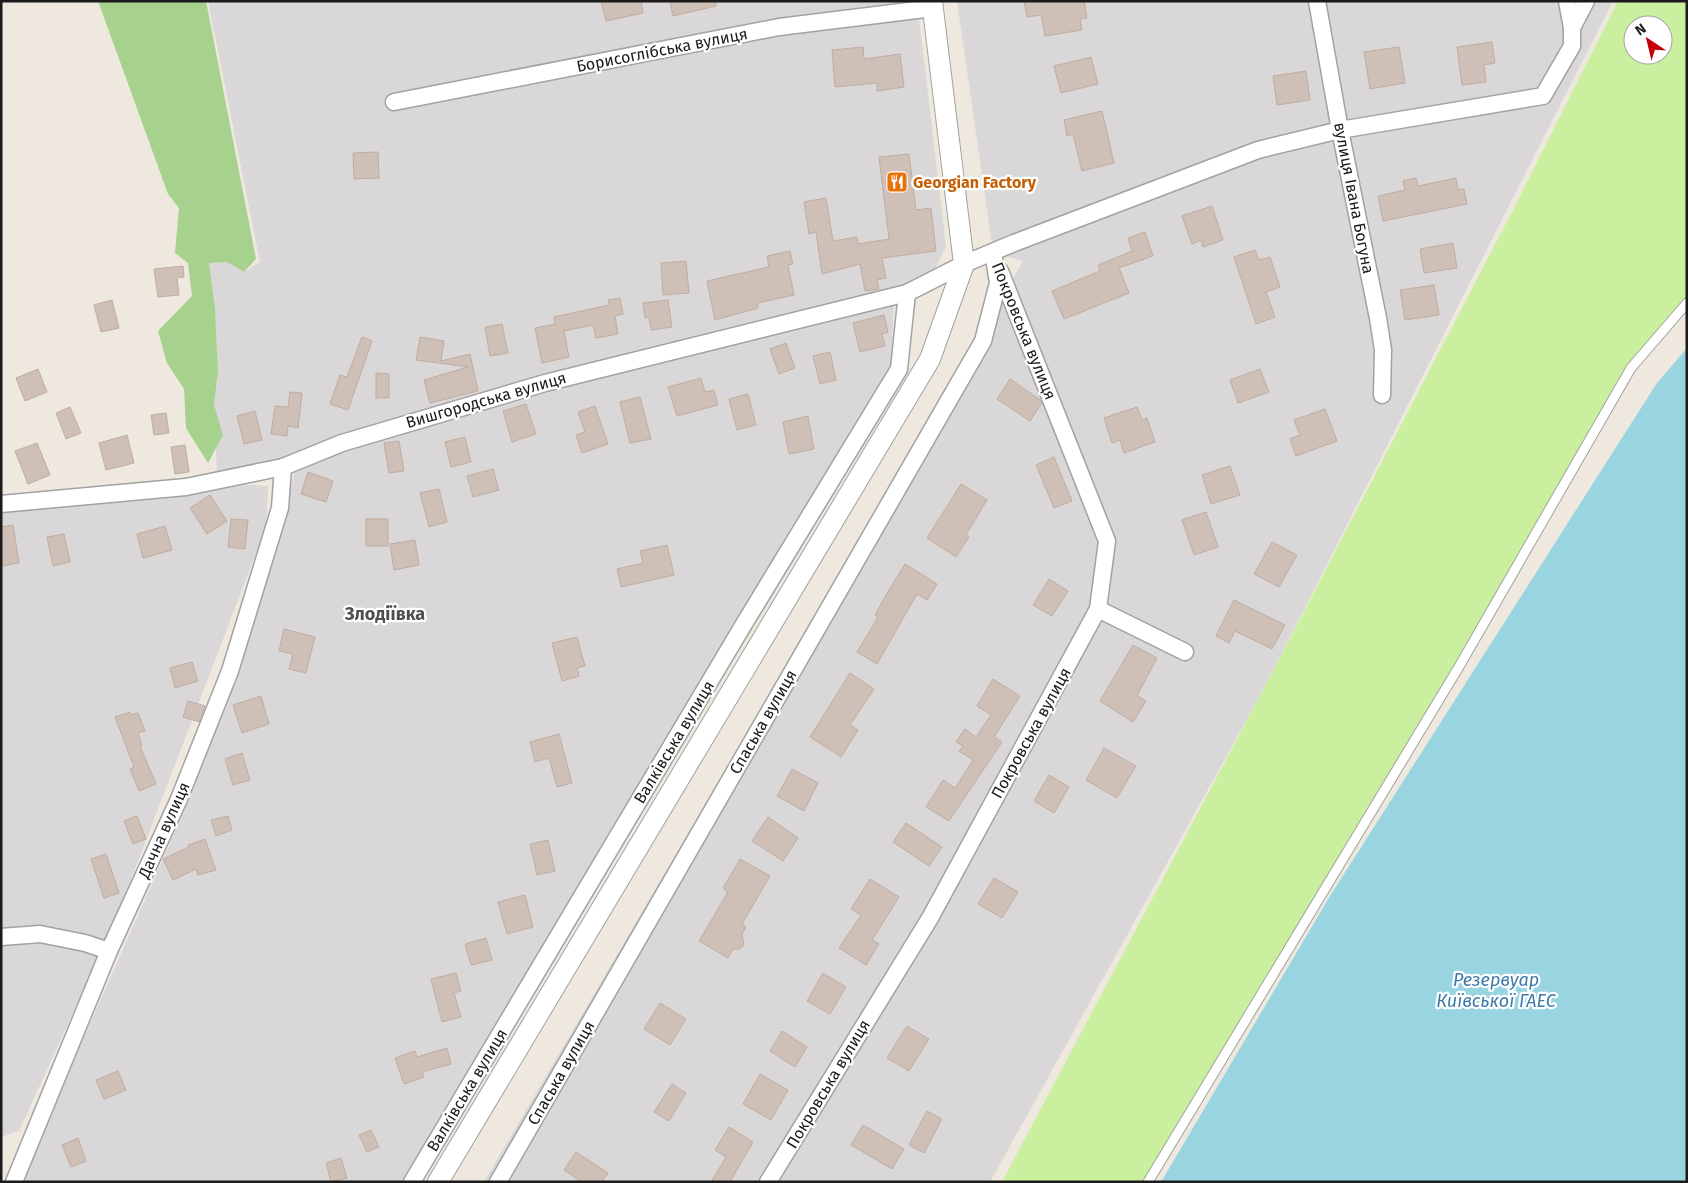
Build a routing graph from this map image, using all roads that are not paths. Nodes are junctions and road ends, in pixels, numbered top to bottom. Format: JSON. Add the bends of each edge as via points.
{"nodes":[{"id":1,"x":1317,"y":1,"type":"edge"},
{"id":2,"x":1567,"y":1,"type":"edge"},
{"id":3,"x":1586,"y":1,"type":"edge"},
{"id":4,"x":932,"y":5,"type":"edge"},
{"id":5,"x":1572,"y":28,"type":"junction"},
{"id":6,"x":394,"y":102,"type":"dead end"},
{"id":7,"x":1340,"y":130,"type":"junction"},
{"id":8,"x":993,"y":252,"type":"junction"},
{"id":9,"x":964,"y":264,"type":"junction"},
{"id":10,"x":907,"y":293,"type":"junction"},
{"id":11,"x":1687,"y":303,"type":"edge"},
{"id":12,"x":1382,"y":394,"type":"dead end"},
{"id":13,"x":283,"y":467,"type":"junction"},
{"id":14,"x":840,"y":467,"type":"junction"},
{"id":15,"x":858,"y":478,"type":"junction"},
{"id":16,"x":1,"y":504,"type":"edge"},
{"id":17,"x":1098,"y":609,"type":"junction"},
{"id":18,"x":1185,"y":652,"type":"dead end"},
{"id":19,"x":592,"y":879,"type":"junction"},
{"id":20,"x":612,"y":890,"type":"junction"},
{"id":21,"x":1,"y":937,"type":"edge"},
{"id":22,"x":109,"y":951,"type":"junction"},
{"id":23,"x":9,"y":1179,"type":"edge"},
{"id":24,"x":412,"y":1182,"type":"edge"},
{"id":25,"x":438,"y":1182,"type":"edge"},
{"id":26,"x":498,"y":1182,"type":"edge"},
{"id":27,"x":768,"y":1182,"type":"edge"},
{"id":28,"x":1148,"y":1182,"type":"edge"}],
"edges":[{"from":1,"to":7,"type":"street","name":"вулиця Івана Богуна"},
{"from":2,"to":5,"type":"street"},
{"from":3,"to":5,"type":"street"},
{"from":4,"to":6,"type":"street","name":"Борисоглібська вулиця","via":[[779,28]]},
{"from":4,"to":9,"type":"street"},
{"from":5,"to":7,"type":"street","name":"Вишгородська вулиця","via":[[1572,46],[1543,96]]},
{"from":7,"to":8,"type":"street","name":"Вишгородська вулиця","via":[[1258,150]]},
{"from":7,"to":12,"type":"street","name":"вулиця Івана Богуна","via":[[1378,318],[1383,350]]},
{"from":8,"to":9,"type":"street","name":"Вишгородська вулиця"},
{"from":8,"to":17,"type":"street","name":"Покровська вулиця","via":[[1107,541]]},
{"from":8,"to":26,"type":"street","name":"Спаська вулиця","via":[[998,283],[983,341]]},
{"from":9,"to":10,"type":"street","name":"Вишгородська вулиця"},
{"from":9,"to":15,"type":"street","via":[[930,359]]},
{"from":10,"to":13,"type":"street","name":"Вишгородська вулиця","via":[[545,383],[342,443]]},
{"from":10,"to":14,"type":"street","name":"Валківська вулиця","via":[[899,369]]},
{"from":11,"to":28,"type":"lane","via":[[1631,368],[1460,665]]},
{"from":13,"to":16,"type":"street","name":"Вишгородська вулиця","via":[[186,487]]},
{"from":13,"to":22,"type":"street","name":"Дачна вулиця","via":[[280,508],[230,671],[179,799]]},
{"from":14,"to":15,"type":"street"},
{"from":14,"to":19,"type":"street","name":"Валківська вулиця"},
{"from":15,"to":20,"type":"street"},
{"from":17,"to":18,"type":"street"},
{"from":17,"to":27,"type":"street","name":"Покровська вулиця","via":[[930,918]]},
{"from":19,"to":20,"type":"street"},
{"from":19,"to":24,"type":"street","name":"Валківська вулиця"},
{"from":20,"to":25,"type":"street"},
{"from":21,"to":22,"type":"street","via":[[40,934]]},
{"from":22,"to":23,"type":"street","name":"Дачна вулиця"}]}
